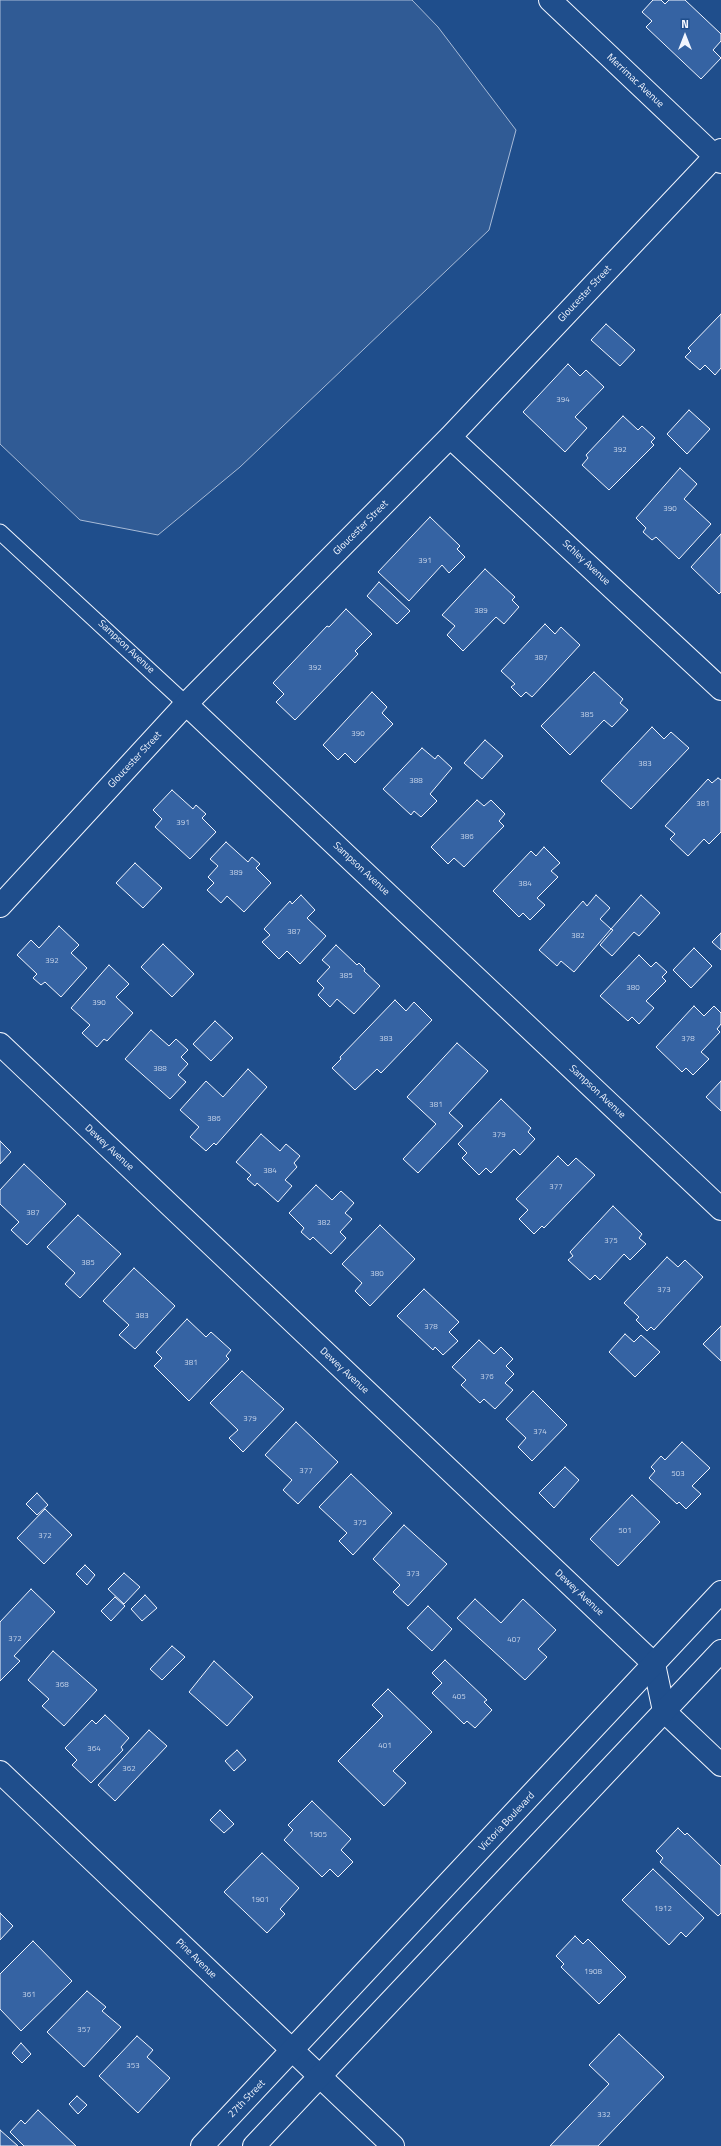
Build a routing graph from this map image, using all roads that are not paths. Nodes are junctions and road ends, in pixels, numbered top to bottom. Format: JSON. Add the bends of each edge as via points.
{"nodes":[{"id":1,"x":550,"y":0,"type":"edge"},
{"id":2,"x":719,"y":156,"type":"edge"},
{"id":3,"x":450,"y":437,"type":"junction"},
{"id":4,"x":0,"y":532,"type":"edge"},
{"id":5,"x":721,"y":688,"type":"edge"},
{"id":6,"x":186,"y":704,"type":"junction"},
{"id":7,"x":0,"y":906,"type":"edge"},
{"id":8,"x":0,"y":1044,"type":"edge"},
{"id":9,"x":721,"y":1208,"type":"edge"},
{"id":10,"x":721,"y":1592,"type":"edge"},
{"id":11,"x":721,"y":1651,"type":"edge"},
{"id":12,"x":654,"y":1664,"type":"junction"},
{"id":13,"x":664,"y":1711,"type":"junction"},
{"id":14,"x":721,"y":1765,"type":"edge"},
{"id":15,"x":0,"y":1772,"type":"edge"},
{"id":16,"x":292,"y":2052,"type":"junction"},
{"id":17,"x":319,"y":2077,"type":"junction"},
{"id":18,"x":261,"y":2143,"type":"edge"},
{"id":19,"x":384,"y":2143,"type":"edge"},
{"id":20,"x":202,"y":2146,"type":"edge"}],
"edges":[{"from":1,"to":2,"type":"street","name":"Merrimac Avenue"},
{"from":2,"to":3,"type":"street","name":"Gloucester Street"},
{"from":3,"to":5,"type":"street","name":"Schley Avenue"},
{"from":3,"to":6,"type":"street","name":"Gloucester Street"},
{"from":4,"to":6,"type":"lane","name":"Sampson Avenue"},
{"from":6,"to":7,"type":"street","name":"Gloucester Street"},
{"from":6,"to":9,"type":"street","name":"Sampson Avenue"},
{"from":8,"to":12,"type":"street","name":"Dewey Avenue"},
{"from":10,"to":12,"type":"street","name":"Victoria Boulevard"},
{"from":11,"to":13,"type":"street"},
{"from":12,"to":13,"type":"street"},
{"from":12,"to":16,"type":"street","name":"Victoria Boulevard"},
{"from":13,"to":14,"type":"street"},
{"from":13,"to":17,"type":"street"},
{"from":15,"to":16,"type":"street","name":"Pine Avenue"},
{"from":16,"to":17,"type":"street","name":"Pine Avenue"},
{"from":16,"to":20,"type":"street","name":"27th Street"},
{"from":17,"to":18,"type":"street"},
{"from":17,"to":19,"type":"street","name":"Pine Avenue"}]}
